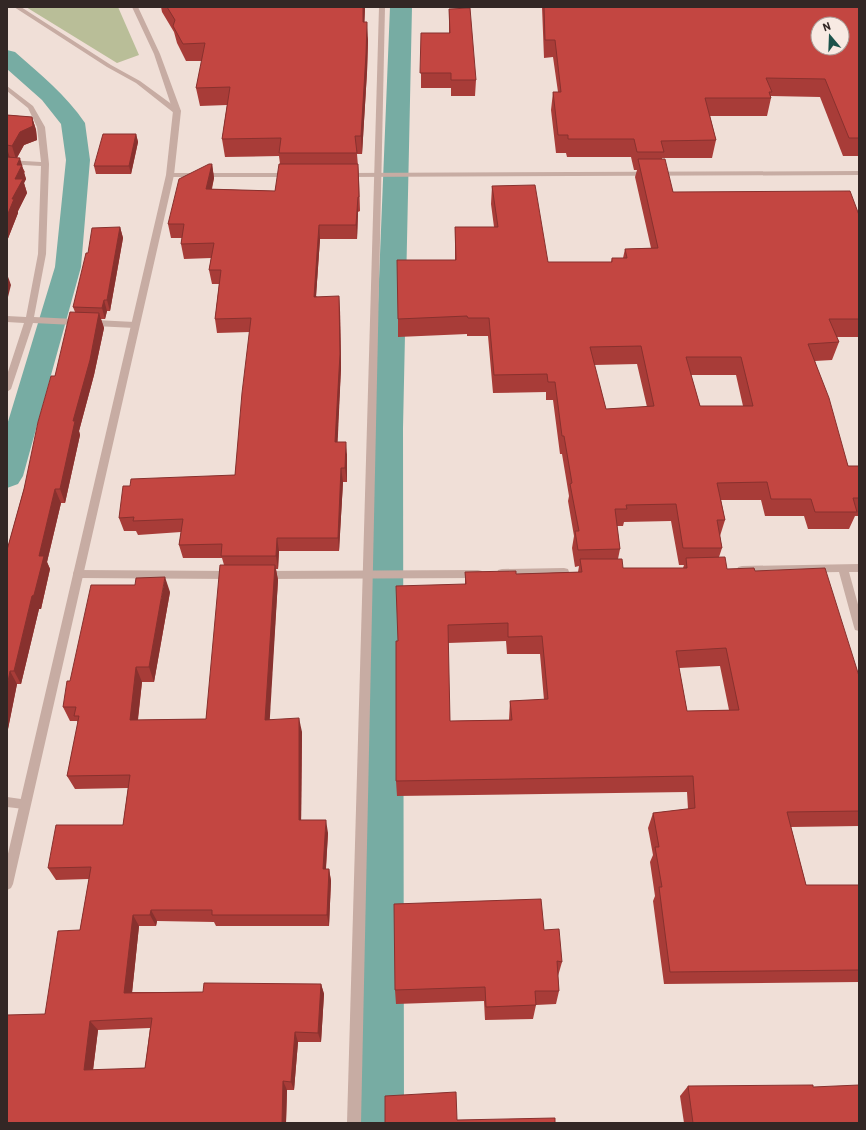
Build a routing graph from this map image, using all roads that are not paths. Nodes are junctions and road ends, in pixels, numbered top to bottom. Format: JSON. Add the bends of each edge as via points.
{"nodes":[{"id":1,"x":18,"y":7,"type":"edge"},
{"id":2,"x":135,"y":7,"type":"edge"},
{"id":3,"x":382,"y":7,"type":"edge"},
{"id":4,"x":7,"y":88,"type":"edge"},
{"id":5,"x":177,"y":111,"type":"junction"},
{"id":6,"x":7,"y":162,"type":"edge"},
{"id":7,"x":46,"y":164,"type":"junction"},
{"id":8,"x":859,"y":173,"type":"edge"},
{"id":9,"x":170,"y":175,"type":"junction"},
{"id":10,"x":297,"y":175,"type":"edge"},
{"id":11,"x":337,"y":175,"type":"edge"},
{"id":12,"x":377,"y":175,"type":"junction"},
{"id":13,"x":7,"y":319,"type":"edge"},
{"id":14,"x":29,"y":321,"type":"junction"},
{"id":15,"x":134,"y":325,"type":"junction"},
{"id":16,"x":7,"y":389,"type":"edge"},
{"id":17,"x":859,"y":568,"type":"edge"},
{"id":18,"x":843,"y":569,"type":"junction"},
{"id":19,"x":732,"y":570,"type":"edge"},
{"id":20,"x":574,"y":572,"type":"edge"},
{"id":21,"x":78,"y":574,"type":"junction"},
{"id":22,"x":368,"y":575,"type":"junction"},
{"id":23,"x":859,"y":627,"type":"edge"},
{"id":24,"x":7,"y":802,"type":"edge"},
{"id":25,"x":24,"y":804,"type":"junction"},
{"id":26,"x":7,"y":884,"type":"edge"},
{"id":27,"x":354,"y":1123,"type":"edge"}],
"edges":[{"from":1,"to":5,"type":"street","via":[[138,82]]},
{"from":2,"to":5,"type":"street","via":[[157,54]]},
{"from":3,"to":12,"type":"street"},
{"from":4,"to":7,"type":"street","via":[[32,107],[41,127]]},
{"from":5,"to":9,"type":"street"},
{"from":6,"to":7,"type":"street"},
{"from":7,"to":14,"type":"street","via":[[42,254]]},
{"from":8,"to":12,"type":"street"},
{"from":9,"to":10,"type":"street"},
{"from":9,"to":15,"type":"street"},
{"from":11,"to":12,"type":"street"},
{"from":12,"to":22,"type":"street"},
{"from":13,"to":14,"type":"street"},
{"from":14,"to":15,"type":"street"},
{"from":14,"to":16,"type":"street"},
{"from":15,"to":21,"type":"street"},
{"from":17,"to":18,"type":"street"},
{"from":18,"to":19,"type":"street"},
{"from":18,"to":23,"type":"street"},
{"from":20,"to":22,"type":"street"},
{"from":21,"to":22,"type":"street"},
{"from":21,"to":25,"type":"street"},
{"from":22,"to":27,"type":"street"},
{"from":24,"to":25,"type":"street"},
{"from":25,"to":26,"type":"street"}]}
